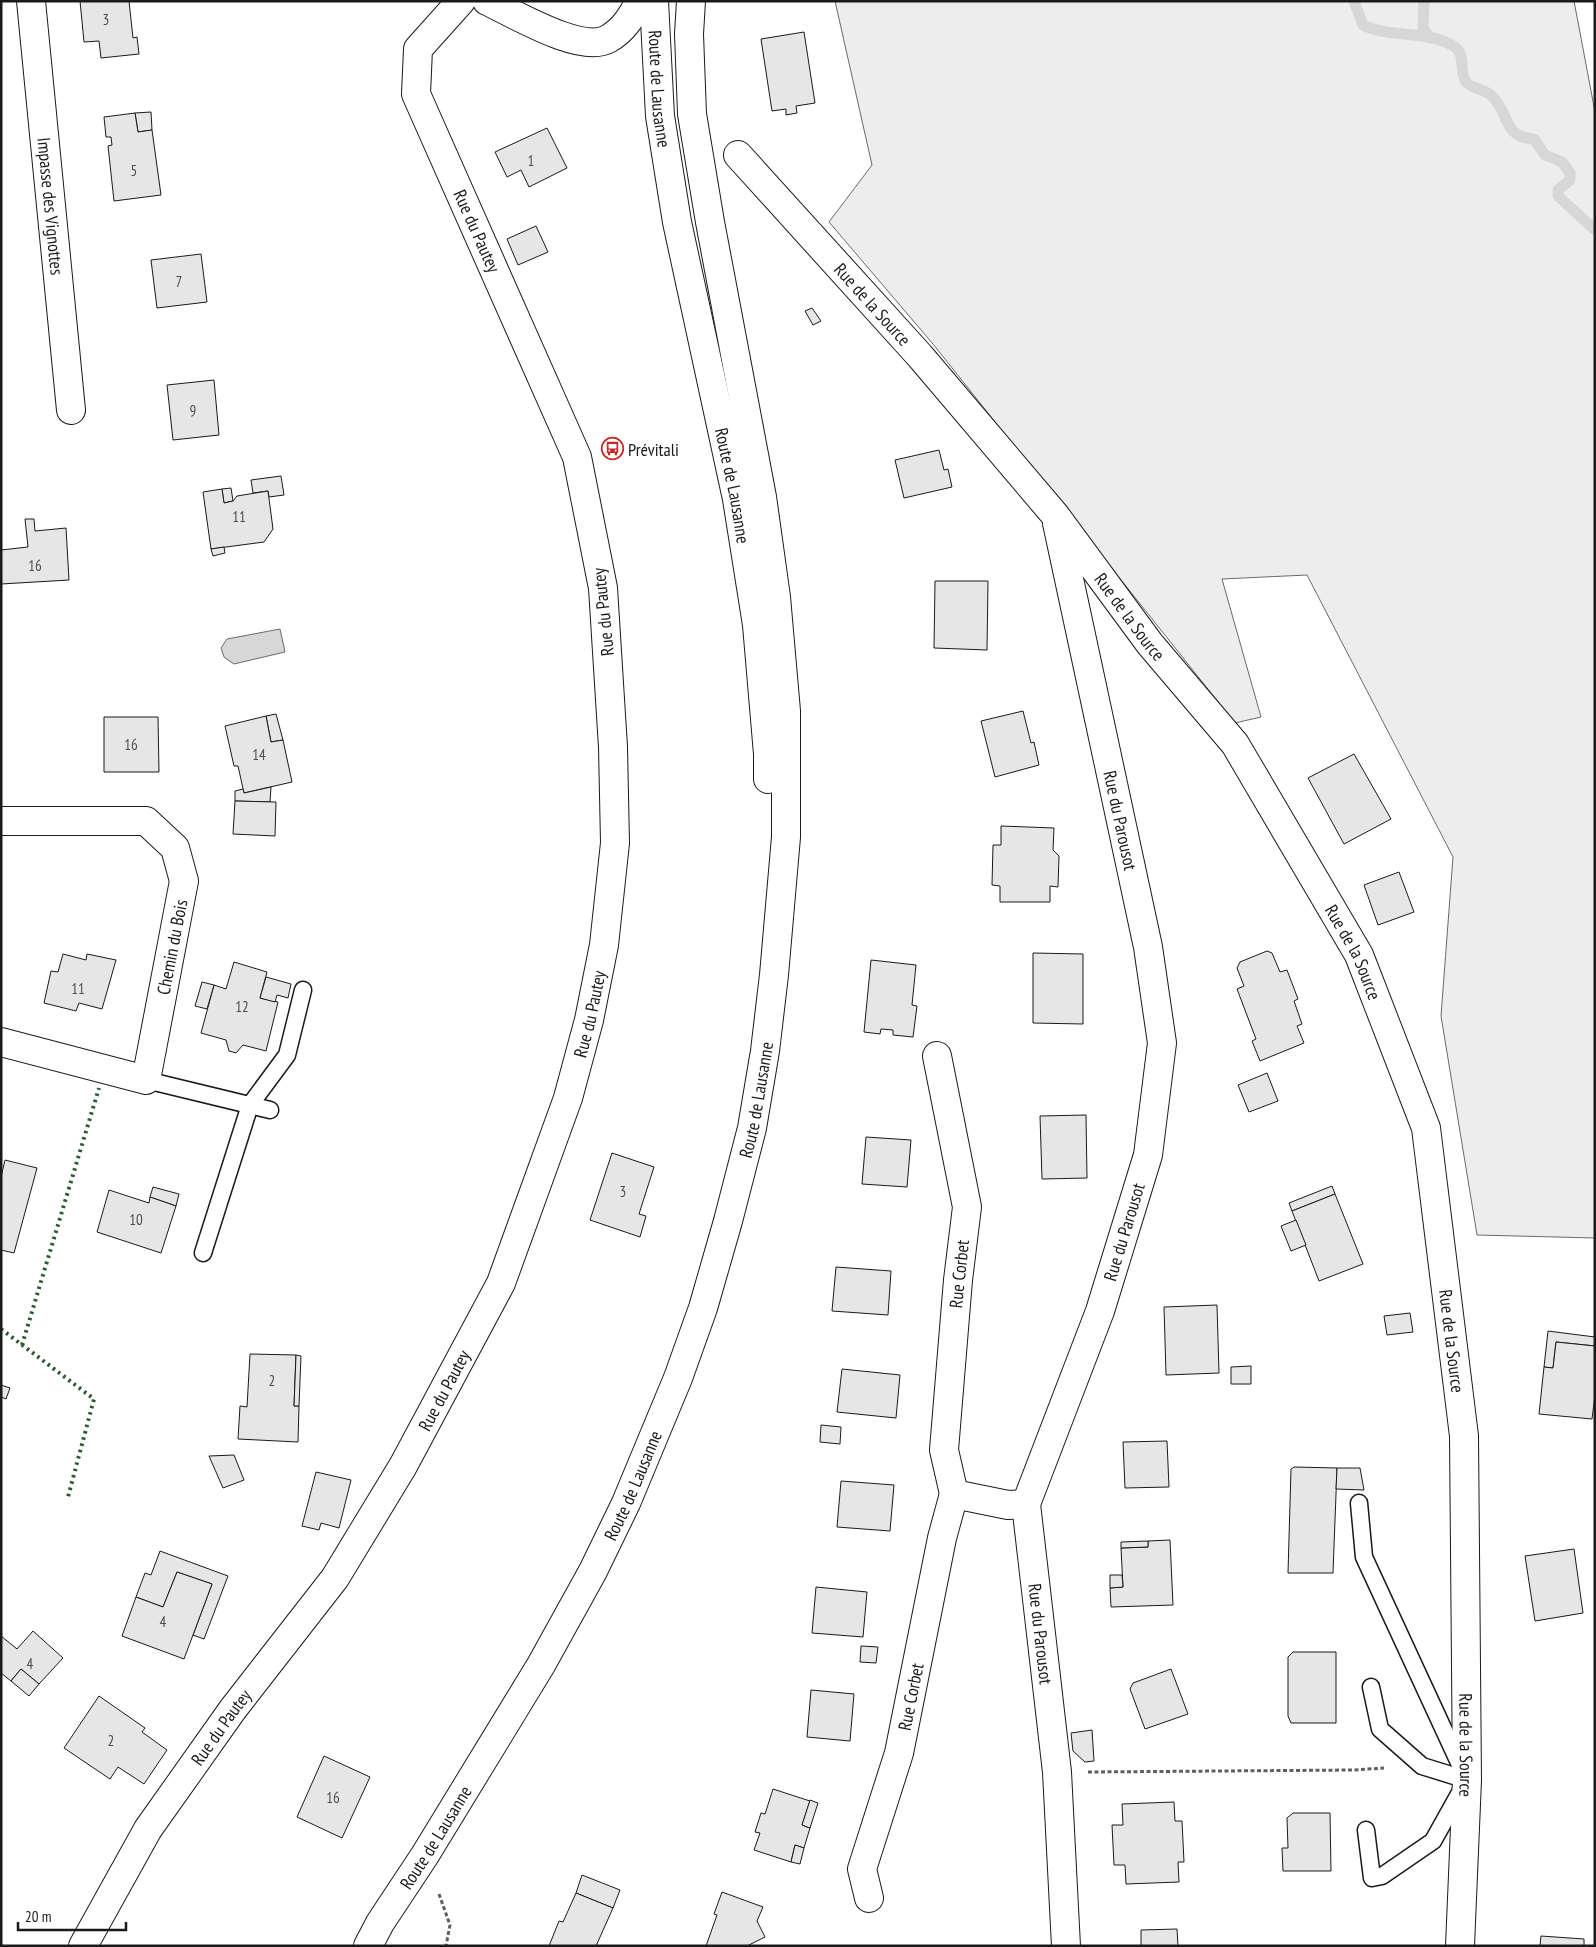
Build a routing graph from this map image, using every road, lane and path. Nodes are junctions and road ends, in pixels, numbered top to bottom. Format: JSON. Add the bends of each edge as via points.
{"nodes":[{"id":1,"x":31,"y":1,"type":"edge"},
{"id":2,"x":461,"y":1,"type":"edge"},
{"id":3,"x":487,"y":1,"type":"edge"},
{"id":4,"x":640,"y":1,"type":"edge"},
{"id":5,"x":654,"y":1,"type":"edge"},
{"id":6,"x":691,"y":1,"type":"edge"},
{"id":7,"x":738,"y":155,"type":"dead end"},
{"id":8,"x":71,"y":410,"type":"dead end"},
{"id":9,"x":1055,"y":515,"type":"junction"},
{"id":10,"x":1,"y":820,"type":"edge"},
{"id":11,"x":774,"y":975,"type":"junction"},
{"id":12,"x":304,"y":990,"type":"dead end"},
{"id":13,"x":1,"y":1042,"type":"edge"},
{"id":14,"x":937,"y":1056,"type":"dead end"},
{"id":15,"x":146,"y":1080,"type":"junction"},
{"id":16,"x":250,"y":1105,"type":"junction"},
{"id":17,"x":270,"y":1110,"type":"dead end"},
{"id":18,"x":203,"y":1253,"type":"dead end"},
{"id":19,"x":954,"y":1494,"type":"junction"},
{"id":20,"x":1359,"y":1503,"type":"dead end"},
{"id":21,"x":1026,"y":1504,"type":"junction"},
{"id":22,"x":1371,"y":1687,"type":"dead end"},
{"id":23,"x":1392,"y":1768,"type":"dead end"},
{"id":24,"x":1058,"y":1772,"type":"junction"},
{"id":25,"x":1467,"y":1780,"type":"junction"},
{"id":26,"x":1366,"y":1830,"type":"dead end"},
{"id":27,"x":425,"y":1855,"type":"junction"},
{"id":28,"x":869,"y":1898,"type":"dead end"},
{"id":29,"x":82,"y":1946,"type":"edge"},
{"id":30,"x":368,"y":1946,"type":"edge"},
{"id":31,"x":446,"y":1946,"type":"edge"},
{"id":32,"x":1066,"y":1946,"type":"edge"},
{"id":33,"x":1460,"y":1946,"type":"edge"}],
"edges":[{"from":1,"to":8,"type":"street","name":"Impasse des Vignottes"},
{"from":2,"to":29,"type":"street","name":"Rue du Pautey","via":[[418,49],[416,94],[577,456],[603,588],[613,747],[615,843],[604,945],[568,1098],[501,1283],[408,1457],[335,1578],[233,1709],[148,1828]]},
{"from":3,"to":4,"type":"street","via":[[567,38],[591,44],[608,39],[629,21]]},
{"from":5,"to":11,"type":"street","name":"Route de Lausanne","via":[[661,126],[677,222],[737,499],[757,625],[768,754],[766,863]]},
{"from":6,"to":11,"type":"street","name":"Route de Lausanne","via":[[692,114],[762,497],[776,597],[786,711],[786,837]]},
{"from":7,"to":9,"type":"street","name":"Rue de la Source","via":[[920,356]]},
{"from":9,"to":21,"type":"street","name":"Rue du Parousot","via":[[1148,947],[1162,1043],[1148,1155],[1100,1310]]},
{"from":9,"to":25,"type":"street","name":"Rue de la Source","via":[[1150,644],[1234,744],[1359,955],[1426,1128],[1464,1436]]},
{"from":10,"to":15,"type":"street","name":"Chemin du Bois","via":[[146,821],[175,848],[184,882]]},
{"from":11,"to":27,"type":"street","name":"Route de Lausanne","via":[[752,1128],[703,1308],[672,1395],[626,1504],[542,1665]]},
{"from":12,"to":16,"type":"lane","via":[[287,1055]]},
{"from":13,"to":15,"type":"street"},
{"from":14,"to":19,"type":"street","name":"Rue Corbet","via":[[967,1207],[944,1450]]},
{"from":15,"to":16,"type":"lane"},
{"from":16,"to":17,"type":"lane"},
{"from":16,"to":18,"type":"lane"},
{"from":19,"to":21,"type":"street","via":[[1008,1505]]},
{"from":19,"to":28,"type":"street","name":"Rue Corbet","via":[[942,1538],[900,1753],[862,1868]]},
{"from":20,"to":25,"type":"lane","via":[[1364,1557]]},
{"from":21,"to":24,"type":"street","name":"Rue du Parousot"},
{"from":22,"to":25,"type":"lane","via":[[1380,1729],[1422,1766]]},
{"from":23,"to":24,"type":"path"},
{"from":24,"to":32,"type":"street","name":"Rue du Parousot"},
{"from":25,"to":26,"type":"lane","via":[[1433,1841],[1382,1876],[1372,1878]]},
{"from":25,"to":33,"type":"street","name":"Rue de la Source"},
{"from":27,"to":30,"type":"street","name":"Route de Lausanne"},
{"from":27,"to":31,"type":"path","via":[[450,1925]]}]}
